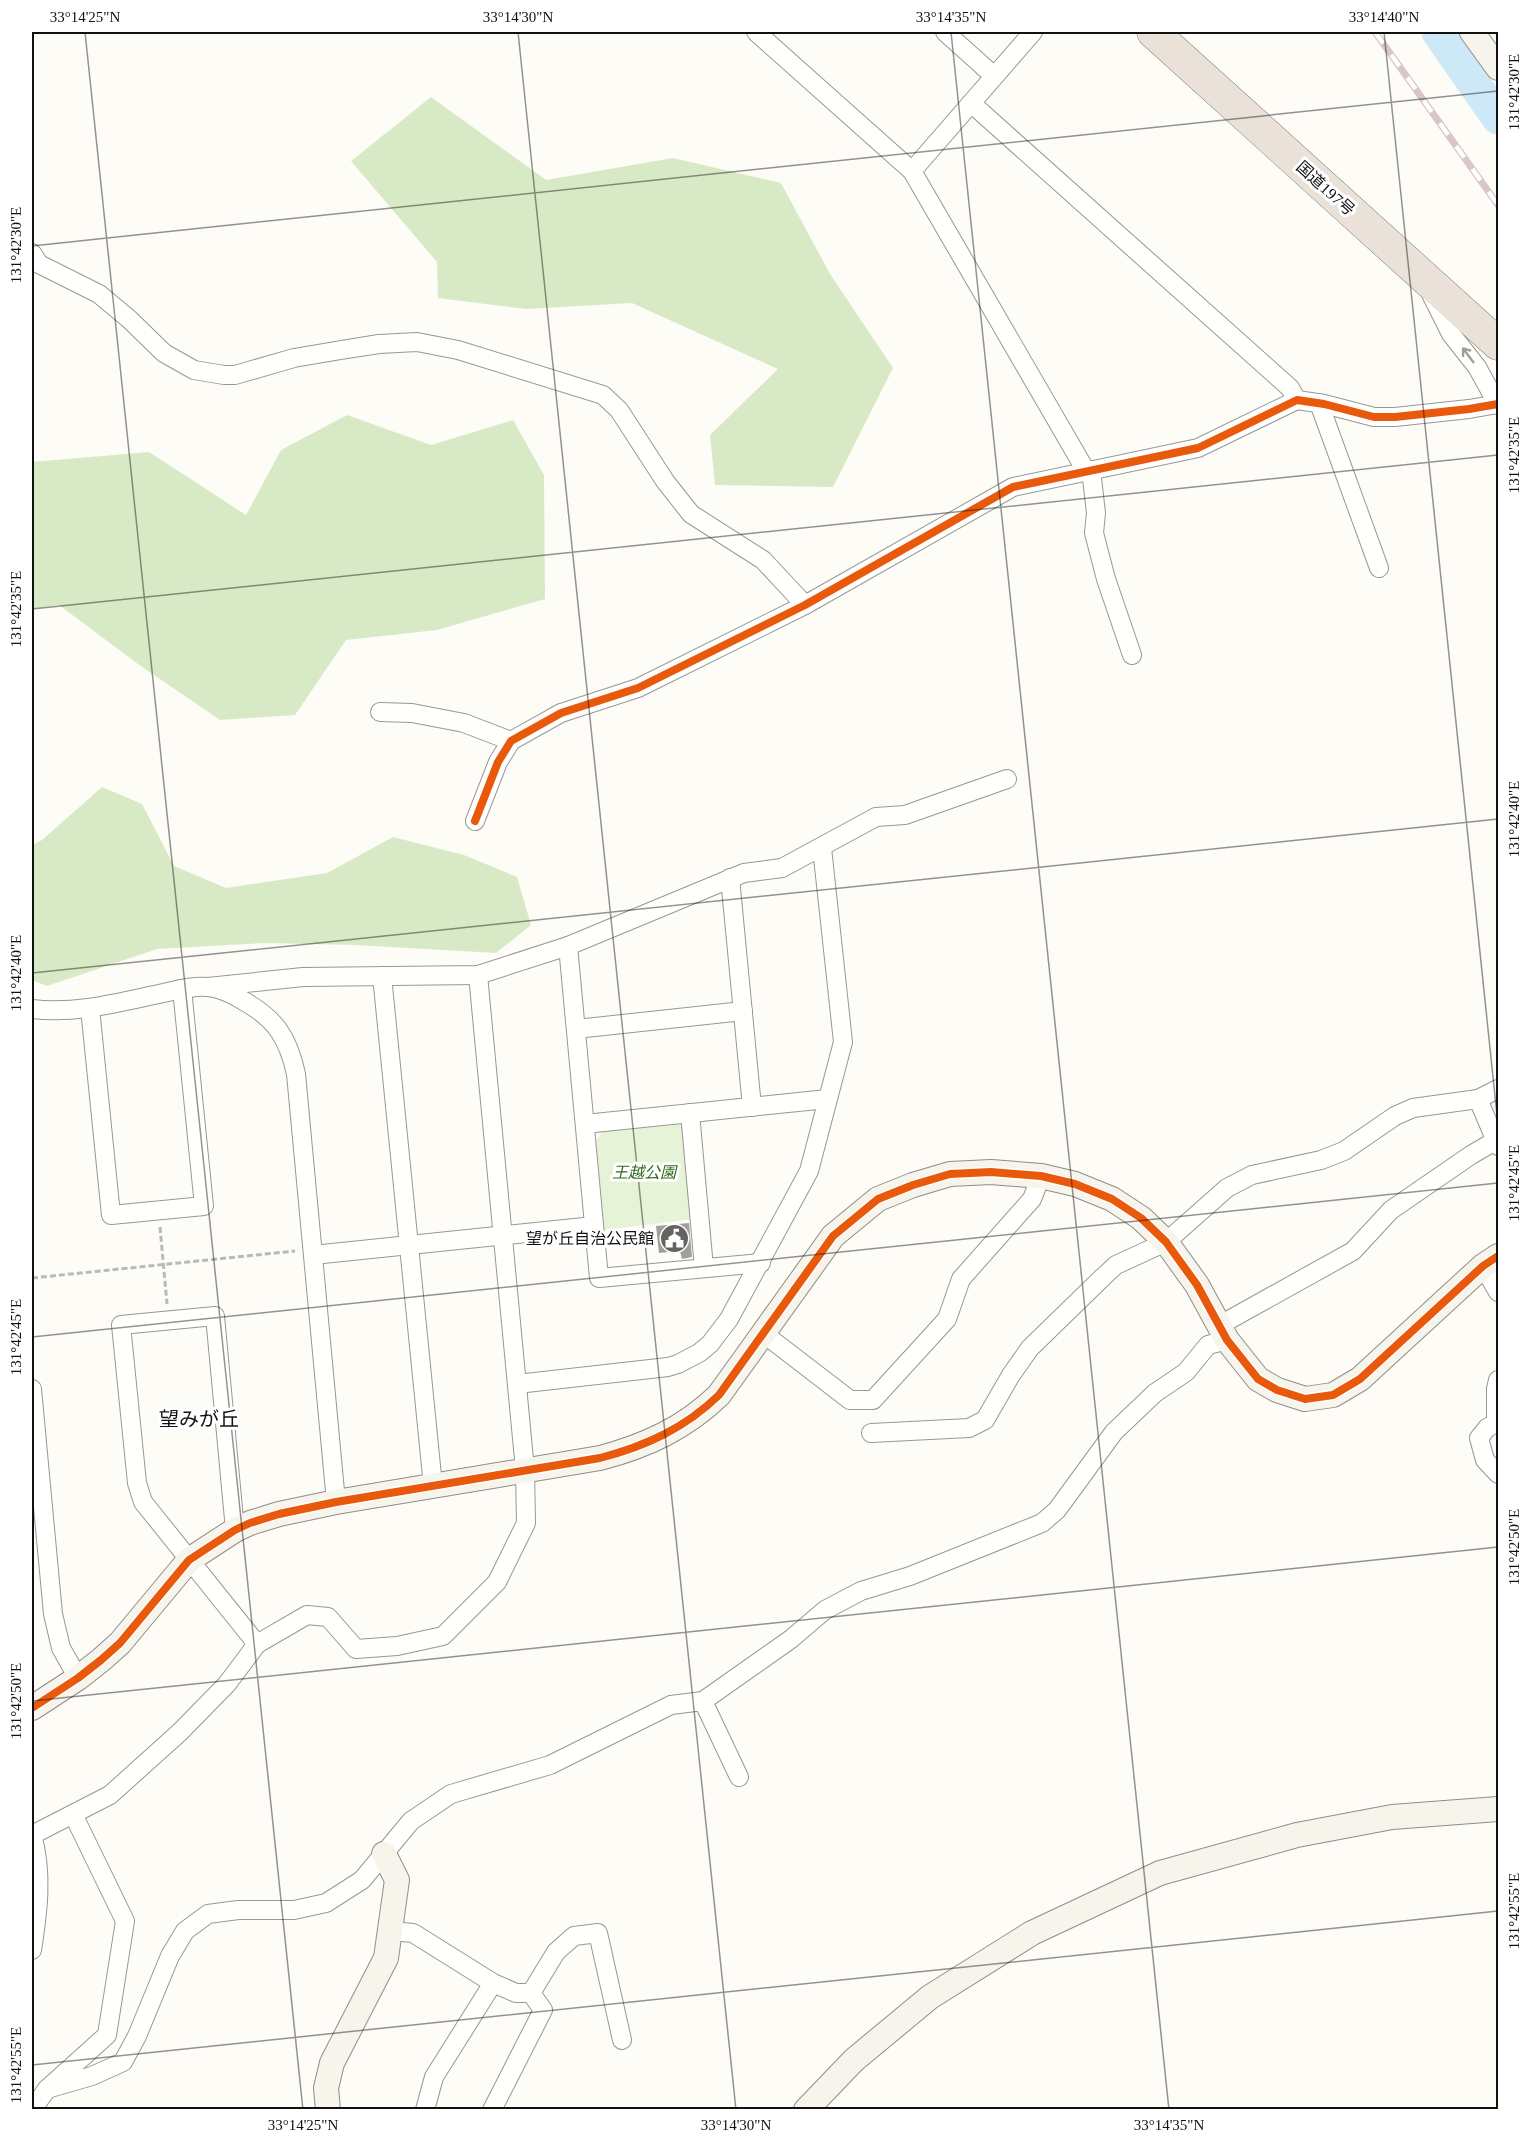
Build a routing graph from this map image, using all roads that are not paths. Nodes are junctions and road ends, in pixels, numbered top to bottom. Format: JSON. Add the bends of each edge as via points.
{"nodes":[{"id":1,"x":756,"y":32,"type":"edge"},
{"id":2,"x":945,"y":32,"type":"edge"},
{"id":3,"x":1033,"y":32,"type":"edge"},
{"id":4,"x":1153,"y":32,"type":"edge"},
{"id":5,"x":1472,"y":32,"type":"edge"},
{"id":6,"x":1498,"y":68,"type":"edge"},
{"id":7,"x":994,"y":76,"type":"junction"},
{"id":8,"x":971,"y":103,"type":"junction"},
{"id":9,"x":912,"y":171,"type":"junction"},
{"id":10,"x":32,"y":253,"type":"edge"},
{"id":11,"x":1421,"y":273,"type":"junction"},
{"id":12,"x":1498,"y":344,"type":"edge"},
{"id":13,"x":1297,"y":400,"type":"junction"},
{"id":14,"x":1319,"y":403,"type":"junction"},
{"id":15,"x":1498,"y":404,"type":"edge"},
{"id":16,"x":1089,"y":470,"type":"junction"},
{"id":17,"x":1379,"y":568,"type":"dead end"},
{"id":18,"x":805,"y":605,"type":"junction"},
{"id":19,"x":1132,"y":655,"type":"dead end"},
{"id":20,"x":380,"y":712,"type":"dead end"},
{"id":21,"x":510,"y":741,"type":"junction"},
{"id":22,"x":1007,"y":779,"type":"dead end"},
{"id":23,"x":475,"y":821,"type":"dead end"},
{"id":24,"x":822,"y":848,"type":"junction"},
{"id":25,"x":730,"y":878,"type":"junction"},
{"id":26,"x":568,"y":946,"type":"junction"},
{"id":27,"x":478,"y":975,"type":"junction"},
{"id":28,"x":382,"y":976,"type":"junction"},
{"id":29,"x":208,"y":987,"type":"junction"},
{"id":30,"x":182,"y":989,"type":"junction"},
{"id":31,"x":90,"y":1008,"type":"junction"},
{"id":32,"x":32,"y":1009,"type":"edge"},
{"id":33,"x":743,"y":1011,"type":"junction"},
{"id":34,"x":576,"y":1029,"type":"junction"},
{"id":35,"x":1498,"y":1089,"type":"edge"},
{"id":36,"x":826,"y":1099,"type":"junction"},
{"id":37,"x":1478,"y":1099,"type":"junction"},
{"id":38,"x":752,"y":1107,"type":"junction"},
{"id":39,"x":690,"y":1113,"type":"junction"},
{"id":40,"x":585,"y":1124,"type":"junction"},
{"id":41,"x":1497,"y":1143,"type":"edge"},
{"id":42,"x":1041,"y":1176,"type":"junction"},
{"id":43,"x":594,"y":1226,"type":"junction"},
{"id":44,"x":503,"y":1235,"type":"junction"},
{"id":45,"x":1166,"y":1242,"type":"junction"},
{"id":46,"x":409,"y":1245,"type":"junction"},
{"id":47,"x":306,"y":1253,"type":"junction"},
{"id":48,"x":1491,"y":1261,"type":"edge"},
{"id":49,"x":761,"y":1263,"type":"junction"},
{"id":50,"x":704,"y":1268,"type":"junction"},
{"id":51,"x":1498,"y":1292,"type":"edge"},
{"id":52,"x":1223,"y":1333,"type":"junction"},
{"id":53,"x":764,"y":1334,"type":"junction"},
{"id":54,"x":1498,"y":1380,"type":"edge"},
{"id":55,"x":517,"y":1384,"type":"junction"},
{"id":56,"x":32,"y":1389,"type":"edge"},
{"id":57,"x":1497,"y":1423,"type":"edge"},
{"id":58,"x":871,"y":1433,"type":"dead end"},
{"id":59,"x":525,"y":1470,"type":"junction"},
{"id":60,"x":1498,"y":1474,"type":"edge"},
{"id":61,"x":433,"y":1486,"type":"junction"},
{"id":62,"x":336,"y":1502,"type":"junction"},
{"id":63,"x":235,"y":1530,"type":"junction"},
{"id":64,"x":189,"y":1560,"type":"junction"},
{"id":65,"x":257,"y":1644,"type":"junction"},
{"id":66,"x":78,"y":1678,"type":"junction"},
{"id":67,"x":704,"y":1701,"type":"junction"},
{"id":68,"x":32,"y":1708,"type":"edge"},
{"id":69,"x":739,"y":1777,"type":"dead end"},
{"id":70,"x":1498,"y":1809,"type":"edge"},
{"id":71,"x":73,"y":1814,"type":"junction"},
{"id":72,"x":32,"y":1835,"type":"edge"},
{"id":73,"x":384,"y":1854,"type":"junction"},
{"id":74,"x":391,"y":1931,"type":"junction"},
{"id":75,"x":32,"y":1950,"type":"edge"},
{"id":76,"x":493,"y":1983,"type":"junction"},
{"id":77,"x":531,"y":1993,"type":"junction"},
{"id":78,"x":622,"y":2040,"type":"dead end"},
{"id":79,"x":47,"y":2089,"type":"junction"},
{"id":80,"x":32,"y":2109,"type":"edge"},
{"id":81,"x":328,"y":2109,"type":"edge"},
{"id":82,"x":425,"y":2109,"type":"edge"},
{"id":83,"x":492,"y":2109,"type":"edge"},
{"id":84,"x":806,"y":2109,"type":"edge"}],
"edges":[{"from":1,"to":9,"type":"street"},
{"from":2,"to":7,"type":"street"},
{"from":3,"to":7,"type":"street"},
{"from":4,"to":11,"type":"highway","name":"国道197号"},
{"from":5,"to":6,"type":"street"},
{"from":7,"to":8,"type":"street"},
{"from":8,"to":9,"type":"street"},
{"from":8,"to":13,"type":"street","via":[[1290,388]]},
{"from":9,"to":16,"type":"street"},
{"from":10,"to":18,"type":"street","via":[[39,264],[99,294],[157,347],[194,370],[235,375],[294,358],[417,342],[458,350],[603,395],[619,410],[665,482],[692,514],[763,560]]},
{"from":11,"to":12,"type":"highway","name":"国道197号"},
{"from":15,"to":11,"type":"street","one_way":true,"via":[[1477,367],[1451,334]]},
{"from":13,"to":14,"type":"street"},
{"from":13,"to":16,"type":"street","via":[[1198,448]]},
{"from":14,"to":15,"type":"street","via":[[1374,417]]},
{"from":14,"to":17,"type":"street"},
{"from":16,"to":18,"type":"street","via":[[1013,487]]},
{"from":16,"to":19,"type":"street","via":[[1096,513],[1094,533]]},
{"from":18,"to":21,"type":"street","via":[[638,688],[561,713]]},
{"from":20,"to":21,"type":"street","via":[[412,713],[464,723]]},
{"from":21,"to":23,"type":"street"},
{"from":22,"to":24,"type":"street","via":[[905,815],[876,817]]},
{"from":24,"to":25,"type":"street","via":[[782,868]]},
{"from":24,"to":36,"type":"street","via":[[843,1042]]},
{"from":25,"to":26,"type":"street"},
{"from":25,"to":33,"type":"street"},
{"from":26,"to":27,"type":"street"},
{"from":26,"to":34,"type":"street"},
{"from":27,"to":28,"type":"street"},
{"from":27,"to":44,"type":"street"},
{"from":28,"to":29,"type":"street","via":[[303,977]]},
{"from":28,"to":46,"type":"street"},
{"from":29,"to":30,"type":"street"},
{"from":29,"to":47,"type":"street","via":[[235,995],[267,1016],[281,1032],[291,1055],[296,1074]]},
{"from":30,"to":31,"type":"street"},
{"from":30,"to":31,"type":"street","via":[[204,1206],[111,1215]]},
{"from":31,"to":32,"type":"street"},
{"from":33,"to":34,"type":"street"},
{"from":33,"to":38,"type":"street"},
{"from":34,"to":40,"type":"street"},
{"from":35,"to":37,"type":"street"},
{"from":36,"to":38,"type":"street"},
{"from":36,"to":49,"type":"street","via":[[809,1171]]},
{"from":37,"to":41,"type":"street"},
{"from":37,"to":45,"type":"street","via":[[1413,1108],[1336,1154],[1252,1175],[1227,1188]]},
{"from":38,"to":39,"type":"street"},
{"from":39,"to":40,"type":"street"},
{"from":39,"to":50,"type":"street"},
{"from":40,"to":43,"type":"street"},
{"from":41,"to":52,"type":"street","via":[[1471,1155],[1391,1210],[1353,1251]]},
{"from":42,"to":45,"type":"street","via":[[1112,1199],[1141,1218]]},
{"from":42,"to":53,"type":"street","via":[[950,1174],[878,1199],[833,1236]]},
{"from":42,"to":53,"type":"street","via":[[1032,1199],[961,1279],[947,1319],[873,1400],[850,1400]]},
{"from":43,"to":44,"type":"street"},
{"from":43,"to":50,"type":"street","via":[[599,1278]]},
{"from":44,"to":46,"type":"street"},
{"from":44,"to":55,"type":"street"},
{"from":45,"to":52,"type":"street"},
{"from":45,"to":58,"type":"street","via":[[1116,1265],[1030,1348],[985,1420],[969,1428]]},
{"from":46,"to":47,"type":"street"},
{"from":46,"to":61,"type":"street"},
{"from":47,"to":62,"type":"street"},
{"from":48,"to":51,"type":"street"},
{"from":48,"to":52,"type":"street","via":[[1360,1379],[1333,1395],[1305,1399],[1277,1390],[1258,1379]]},
{"from":49,"to":50,"type":"street"},
{"from":49,"to":55,"type":"street","via":[[729,1319],[710,1344],[688,1360],[668,1367]]},
{"from":52,"to":67,"type":"street","via":[[1186,1372],[1155,1393],[1114,1432],[1057,1510],[1042,1523],[910,1576],[861,1591],[834,1605]]},
{"from":53,"to":59,"type":"street","via":[[719,1395],[679,1427],[631,1450]]},
{"from":54,"to":57,"type":"street"},
{"from":55,"to":59,"type":"street"},
{"from":56,"to":66,"type":"street","via":[[53,1614],[61,1648]]},
{"from":57,"to":60,"type":"street","via":[[1479,1438],[1485,1460]]},
{"from":59,"to":61,"type":"street"},
{"from":59,"to":65,"type":"street","via":[[526,1523],[497,1582],[443,1636],[356,1649],[328,1617],[307,1615]]},
{"from":61,"to":62,"type":"street"},
{"from":62,"to":63,"type":"street","via":[[279,1514]]},
{"from":63,"to":64,"type":"street"},
{"from":63,"to":64,"type":"street","via":[[215,1316],[121,1325],[137,1483],[143,1502]]},
{"from":64,"to":65,"type":"street"},
{"from":64,"to":66,"type":"street","via":[[120,1643]]},
{"from":65,"to":71,"type":"street","via":[[227,1684],[180,1732],[110,1795]]},
{"from":66,"to":68,"type":"street"},
{"from":67,"to":69,"type":"street"},
{"from":67,"to":73,"type":"street","via":[[670,1706],[550,1765],[451,1794],[411,1821]]},
{"from":70,"to":84,"type":"street","via":[[1392,1817],[1297,1835],[1160,1874],[1032,1933],[930,1997],[854,2060]]},
{"from":71,"to":72,"type":"street"},
{"from":71,"to":79,"type":"street","via":[[125,1921],[106,2035]]},
{"from":72,"to":75,"type":"street","via":[[38,1912]]},
{"from":73,"to":74,"type":"street","via":[[397,1880]]},
{"from":73,"to":79,"type":"street","via":[[362,1880],[326,1903],[294,1910],[208,1914],[185,1931],[170,1956],[123,2062]]},
{"from":74,"to":76,"type":"street","via":[[413,1933]]},
{"from":74,"to":81,"type":"street","via":[[386,1958],[332,2063],[326,2088]]},
{"from":76,"to":77,"type":"street","via":[[516,1993]]},
{"from":76,"to":82,"type":"street","via":[[434,2077]]},
{"from":77,"to":78,"type":"street","via":[[556,1952],[574,1936],[598,1933]]},
{"from":77,"to":83,"type":"street","via":[[543,2010]]},
{"from":79,"to":80,"type":"street"}]}
